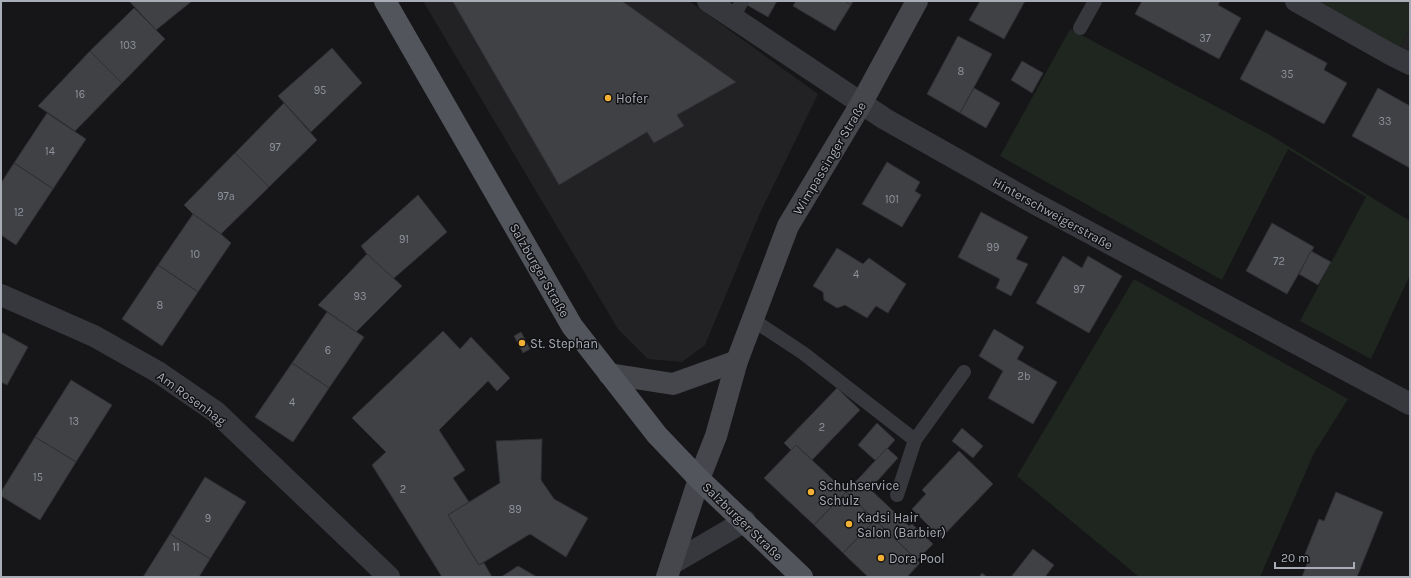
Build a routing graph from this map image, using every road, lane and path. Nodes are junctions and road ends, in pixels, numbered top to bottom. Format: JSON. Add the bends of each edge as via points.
{"nodes":[{"id":1,"x":385,"y":1,"type":"edge"},
{"id":2,"x":708,"y":1,"type":"edge"},
{"id":3,"x":917,"y":1,"type":"edge"},
{"id":4,"x":1095,"y":1,"type":"edge"},
{"id":5,"x":1296,"y":1,"type":"edge"},
{"id":6,"x":738,"y":9,"type":"edge"},
{"id":7,"x":1080,"y":28,"type":"dead end"},
{"id":8,"x":1410,"y":64,"type":"edge"},
{"id":9,"x":861,"y":104,"type":"junction"},
{"id":10,"x":1,"y":294,"type":"edge"},
{"id":11,"x":753,"y":320,"type":"junction"},
{"id":12,"x":737,"y":361,"type":"junction"},
{"id":13,"x":964,"y":372,"type":"dead end"},
{"id":14,"x":609,"y":374,"type":"junction"},
{"id":15,"x":1410,"y":404,"type":"edge"},
{"id":16,"x":915,"y":440,"type":"junction"},
{"id":17,"x":699,"y":479,"type":"junction"},
{"id":18,"x":897,"y":495,"type":"dead end"},
{"id":19,"x":745,"y":521,"type":"junction"},
{"id":20,"x":670,"y":570,"type":"edge"},
{"id":21,"x":389,"y":577,"type":"edge"},
{"id":22,"x":802,"y":577,"type":"edge"}],
"edges":[{"from":1,"to":14,"type":"main road","name":"Salzburger Straße","via":[[572,326]]},
{"from":2,"to":6,"type":"street","name":"Hinterschweigerstraße"},
{"from":3,"to":9,"type":"street","name":"Wimpassinger Straße"},
{"from":4,"to":7,"type":"lane"},
{"from":5,"to":8,"type":"street"},
{"from":6,"to":9,"type":"street","name":"Hinterschweigerstraße"},
{"from":9,"to":11,"type":"street","name":"Wimpassinger Straße","via":[[788,226]]},
{"from":9,"to":15,"type":"street","name":"Hinterschweigerstraße","via":[[1034,203]]},
{"from":10,"to":21,"type":"street","name":"Am Rosenhag","via":[[94,336],[158,372],[216,412]]},
{"from":11,"to":12,"type":"street","name":"Wimpassinger Straße"},
{"from":11,"to":16,"type":"lane","via":[[803,352]]},
{"from":12,"to":14,"type":"street","via":[[673,384]]},
{"from":12,"to":17,"type":"street","name":"Wimpassinger Straße","via":[[716,436]]},
{"from":13,"to":16,"type":"lane"},
{"from":14,"to":17,"type":"main road","name":"Salzburger Straße","via":[[656,435]]},
{"from":16,"to":18,"type":"lane"},
{"from":17,"to":19,"type":"main road","name":"Salzburger Straße"},
{"from":17,"to":20,"type":"street","name":"Wimpassinger Straße"},
{"from":19,"to":20,"type":"street"},
{"from":19,"to":22,"type":"main road","name":"Salzburger Straße"}]}
